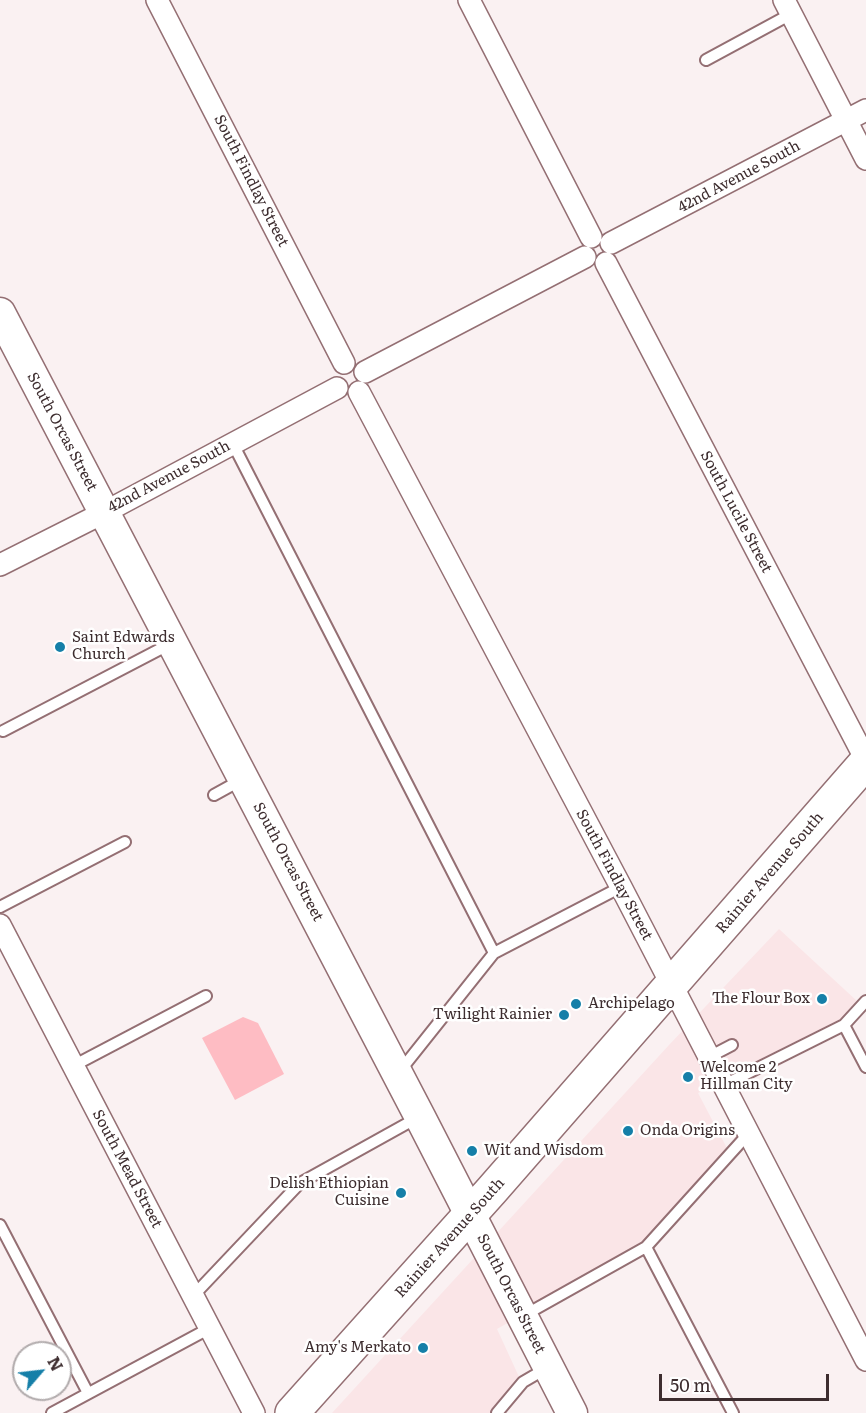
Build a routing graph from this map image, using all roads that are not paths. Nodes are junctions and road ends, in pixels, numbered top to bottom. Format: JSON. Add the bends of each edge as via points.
{"nodes":[{"id":1,"x":157,"y":0,"type":"edge"},
{"id":2,"x":469,"y":0,"type":"edge"},
{"id":3,"x":788,"y":7,"type":"edge"},
{"id":4,"x":706,"y":60,"type":"dead end"},
{"id":5,"x":866,"y":110,"type":"edge"},
{"id":6,"x":846,"y":121,"type":"junction"},
{"id":7,"x":866,"y":159,"type":"edge"},
{"id":8,"x":591,"y":237,"type":"junction"},
{"id":9,"x":609,"y":253,"type":"junction"},
{"id":10,"x":585,"y":257,"type":"junction"},
{"id":11,"x":0,"y":313,"type":"edge"},
{"id":12,"x":344,"y":363,"type":"junction"},
{"id":13,"x":365,"y":372,"type":"junction"},
{"id":14,"x":338,"y":388,"type":"junction"},
{"id":15,"x":359,"y":392,"type":"junction"},
{"id":16,"x":233,"y":444,"type":"junction"},
{"id":17,"x":105,"y":512,"type":"junction"},
{"id":18,"x":0,"y":565,"type":"edge"},
{"id":19,"x":173,"y":643,"type":"junction"},
{"id":20,"x":3,"y":730,"type":"dead end"},
{"id":21,"x":866,"y":761,"type":"edge"},
{"id":22,"x":244,"y":779,"type":"junction"},
{"id":23,"x":214,"y":795,"type":"dead end"},
{"id":24,"x":125,"y":842,"type":"dead end"},
{"id":25,"x":621,"y":887,"type":"junction"},
{"id":26,"x":0,"y":907,"type":"edge"},
{"id":27,"x":0,"y":925,"type":"edge"},
{"id":28,"x":494,"y":953,"type":"junction"},
{"id":29,"x":671,"y":986,"type":"junction"},
{"id":30,"x":206,"y":996,"type":"dead end"},
{"id":31,"x":866,"y":1001,"type":"edge"},
{"id":32,"x":844,"y":1025,"type":"junction"},
{"id":33,"x":732,"y":1045,"type":"dead end"},
{"id":34,"x":709,"y":1057,"type":"junction"},
{"id":35,"x":73,"y":1066,"type":"junction"},
{"id":36,"x":866,"y":1067,"type":"edge"},
{"id":37,"x":398,"y":1074,"type":"junction"},
{"id":38,"x":724,"y":1085,"type":"junction"},
{"id":39,"x":420,"y":1117,"type":"junction"},
{"id":40,"x":749,"y":1133,"type":"junction"},
{"id":41,"x":470,"y":1214,"type":"junction"},
{"id":42,"x":0,"y":1225,"type":"edge"},
{"id":43,"x":646,"y":1247,"type":"junction"},
{"id":44,"x":193,"y":1296,"type":"junction"},
{"id":45,"x":522,"y":1316,"type":"junction"},
{"id":46,"x":210,"y":1328,"type":"junction"},
{"id":47,"x":866,"y":1359,"type":"edge"},
{"id":48,"x":549,"y":1367,"type":"junction"},
{"id":49,"x":88,"y":1393,"type":"junction"},
{"id":50,"x":298,"y":1411,"type":"edge"},
{"id":51,"x":52,"y":1413,"type":"edge"},
{"id":52,"x":254,"y":1413,"type":"edge"},
{"id":53,"x":497,"y":1413,"type":"edge"},
{"id":54,"x":572,"y":1413,"type":"edge"},
{"id":55,"x":733,"y":1413,"type":"edge"}],
"edges":[{"from":1,"to":12,"type":"street","name":"South Findlay Street"},
{"from":2,"to":8,"type":"street"},
{"from":3,"to":4,"type":"lane"},
{"from":3,"to":6,"type":"street"},
{"from":5,"to":6,"type":"street","name":"42nd Avenue South"},
{"from":6,"to":7,"type":"street"},
{"from":6,"to":9,"type":"street","name":"42nd Avenue South"},
{"from":8,"to":9,"type":"street","via":[[603,235]]},
{"from":8,"to":10,"type":"street","via":[[583,246]]},
{"from":9,"to":10,"type":"street","via":[[599,266]]},
{"from":9,"to":21,"type":"street","name":"South Lucile Street"},
{"from":10,"to":13,"type":"street"},
{"from":11,"to":17,"type":"street","name":"South Orcas Street"},
{"from":12,"to":13,"type":"street","via":[[356,363]]},
{"from":12,"to":14,"type":"street","via":[[335,373]]},
{"from":13,"to":15,"type":"street","via":[[367,380]]},
{"from":14,"to":15,"type":"street","via":[[346,394]]},
{"from":14,"to":16,"type":"street","name":"42nd Avenue South"},
{"from":15,"to":25,"type":"street","name":"South Findlay Street"},
{"from":16,"to":17,"type":"street","name":"42nd Avenue South"},
{"from":16,"to":28,"type":"lane"},
{"from":17,"to":18,"type":"street","name":"42nd Avenue South"},
{"from":17,"to":19,"type":"street","name":"South Orcas Street"},
{"from":19,"to":20,"type":"lane"},
{"from":19,"to":22,"type":"street","name":"South Orcas Street"},
{"from":21,"to":29,"type":"main road","name":"Rainier Avenue South"},
{"from":22,"to":23,"type":"lane"},
{"from":22,"to":37,"type":"street","name":"South Orcas Street"},
{"from":24,"to":26,"type":"lane"},
{"from":25,"to":28,"type":"lane"},
{"from":25,"to":29,"type":"street","name":"South Findlay Street"},
{"from":27,"to":35,"type":"street","name":"South Mead Street"},
{"from":28,"to":37,"type":"lane"},
{"from":29,"to":34,"type":"street","name":"South Findlay Street"},
{"from":29,"to":41,"type":"main road","name":"Rainier Avenue South"},
{"from":30,"to":35,"type":"lane"},
{"from":31,"to":32,"type":"lane"},
{"from":32,"to":36,"type":"lane"},
{"from":32,"to":38,"type":"lane"},
{"from":33,"to":34,"type":"lane"},
{"from":34,"to":38,"type":"street","name":"South Findlay Street"},
{"from":35,"to":44,"type":"street","name":"South Mead Street"},
{"from":37,"to":39,"type":"street","name":"South Orcas Street"},
{"from":38,"to":40,"type":"street","name":"South Findlay Street"},
{"from":39,"to":41,"type":"street","name":"South Orcas Street"},
{"from":39,"to":44,"type":"lane","via":[[300,1183]]},
{"from":40,"to":43,"type":"lane"},
{"from":40,"to":47,"type":"street","name":"South Findlay Street"},
{"from":41,"to":45,"type":"street","name":"South Orcas Street"},
{"from":41,"to":50,"type":"main road","name":"Rainier Avenue South"},
{"from":42,"to":49,"type":"lane"},
{"from":43,"to":45,"type":"lane"},
{"from":43,"to":55,"type":"lane"},
{"from":44,"to":46,"type":"street","name":"South Mead Street"},
{"from":45,"to":48,"type":"street","name":"South Orcas Street"},
{"from":46,"to":49,"type":"lane"},
{"from":46,"to":52,"type":"street","name":"South Mead Street"},
{"from":48,"to":53,"type":"lane","via":[[523,1382]]},
{"from":48,"to":54,"type":"street","name":"South Orcas Street"},
{"from":49,"to":51,"type":"lane"}]}
